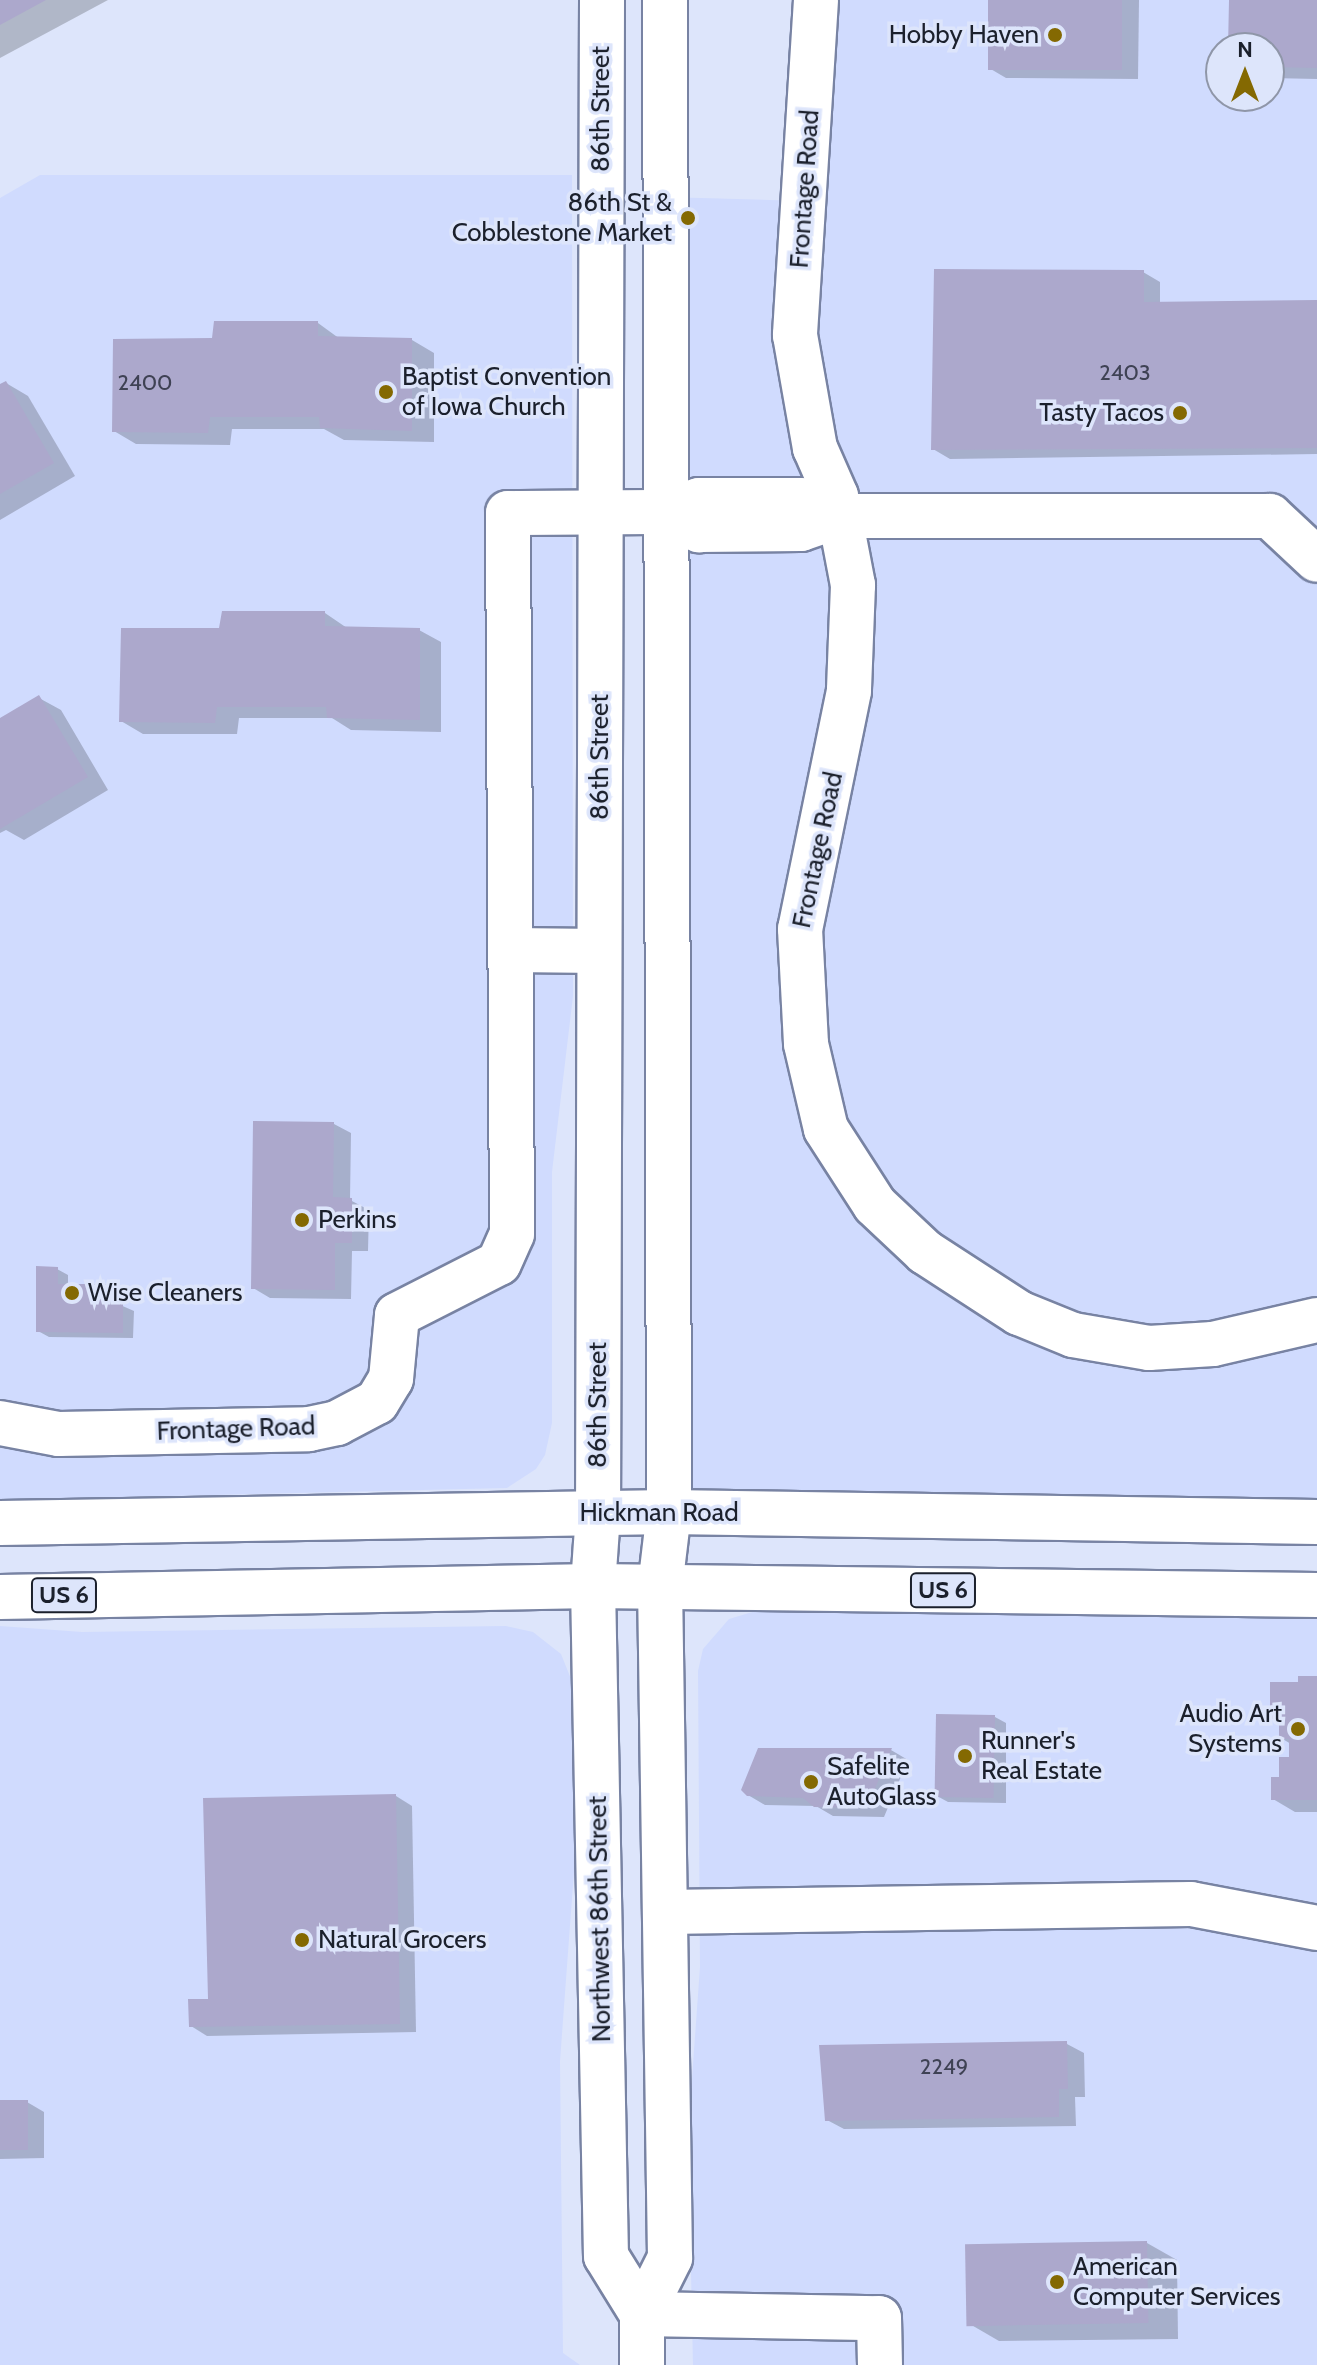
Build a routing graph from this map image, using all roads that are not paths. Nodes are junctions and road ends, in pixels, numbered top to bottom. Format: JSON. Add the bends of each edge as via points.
{"nodes":[{"id":1,"x":602,"y":0,"type":"edge"},
{"id":2,"x":665,"y":0,"type":"edge"},
{"id":3,"x":816,"y":0,"type":"edge"},
{"id":4,"x":666,"y":512,"type":"junction"},
{"id":5,"x":600,"y":513,"type":"junction"},
{"id":6,"x":839,"y":516,"type":"junction"},
{"id":7,"x":1317,"y":560,"type":"edge"},
{"id":8,"x":512,"y":950,"type":"junction"},
{"id":9,"x":599,"y":951,"type":"junction"},
{"id":10,"x":1317,"y":1320,"type":"edge"},
{"id":11,"x":0,"y":1423,"type":"edge"},
{"id":12,"x":669,"y":1512,"type":"junction"},
{"id":13,"x":598,"y":1514,"type":"junction"},
{"id":14,"x":1317,"y":1522,"type":"edge"},
{"id":15,"x":0,"y":1523,"type":"edge"},
{"id":16,"x":593,"y":1586,"type":"junction"},
{"id":17,"x":660,"y":1587,"type":"junction"},
{"id":18,"x":1317,"y":1595,"type":"edge"},
{"id":19,"x":0,"y":1597,"type":"edge"},
{"id":20,"x":666,"y":1912,"type":"junction"},
{"id":21,"x":1317,"y":1928,"type":"edge"},
{"id":22,"x":642,"y":2314,"type":"junction"},
{"id":23,"x":642,"y":2365,"type":"edge"},
{"id":24,"x":880,"y":2365,"type":"edge"}],
"edges":[{"from":1,"to":5,"type":"main road","name":"86th Street"},
{"from":2,"to":4,"type":"main road"},
{"from":3,"to":6,"type":"main road","name":"Frontage Road","via":[[795,335],[815,448]]},
{"from":4,"to":5,"type":"main road","name":"Frontage Road"},
{"from":4,"to":6,"type":"main road","name":"Frontage Road","via":[[699,500],[801,500]]},
{"from":4,"to":12,"type":"main road"},
{"from":5,"to":8,"type":"main road","name":"Frontage Road","via":[[508,513]]},
{"from":5,"to":9,"type":"main road","name":"86th Street"},
{"from":6,"to":7,"type":"main road","via":[[1270,516]]},
{"from":6,"to":10,"type":"main road","name":"Frontage Road","via":[[853,585],[849,691],[800,929],[799,980],[826,1129],[875,1205],[925,1252],[1019,1313],[1073,1335],[1149,1348],[1213,1344]]},
{"from":8,"to":9,"type":"main road"},
{"from":8,"to":11,"type":"main road","name":"Frontage Road","via":[[512,1234],[499,1263],[397,1315],[391,1379],[377,1402],[357,1416],[309,1429],[59,1434]]},
{"from":9,"to":13,"type":"main road","name":"86th Street"},
{"from":12,"to":13,"type":"main road","name":"Hickman Road"},
{"from":12,"to":14,"type":"main road","name":"Hickman Road"},
{"from":12,"to":17,"type":"main road"},
{"from":13,"to":15,"type":"main road","name":"Hickman Road"},
{"from":13,"to":16,"type":"main road","name":"Northwest 86th Street"},
{"from":16,"to":17,"type":"main road","number":"US 6"},
{"from":16,"to":19,"type":"main road","number":"US 6"},
{"from":16,"to":22,"type":"main road","name":"Northwest 86th Street","via":[[606,2256]]},
{"from":17,"to":18,"type":"main road","number":"US 6"},
{"from":17,"to":20,"type":"main road"},
{"from":20,"to":21,"type":"main road","via":[[1191,1904]]},
{"from":20,"to":22,"type":"main road","via":[[670,2258]]},
{"from":22,"to":23,"type":"main road"},
{"from":22,"to":24,"type":"main road","via":[[879,2318]]}]}
